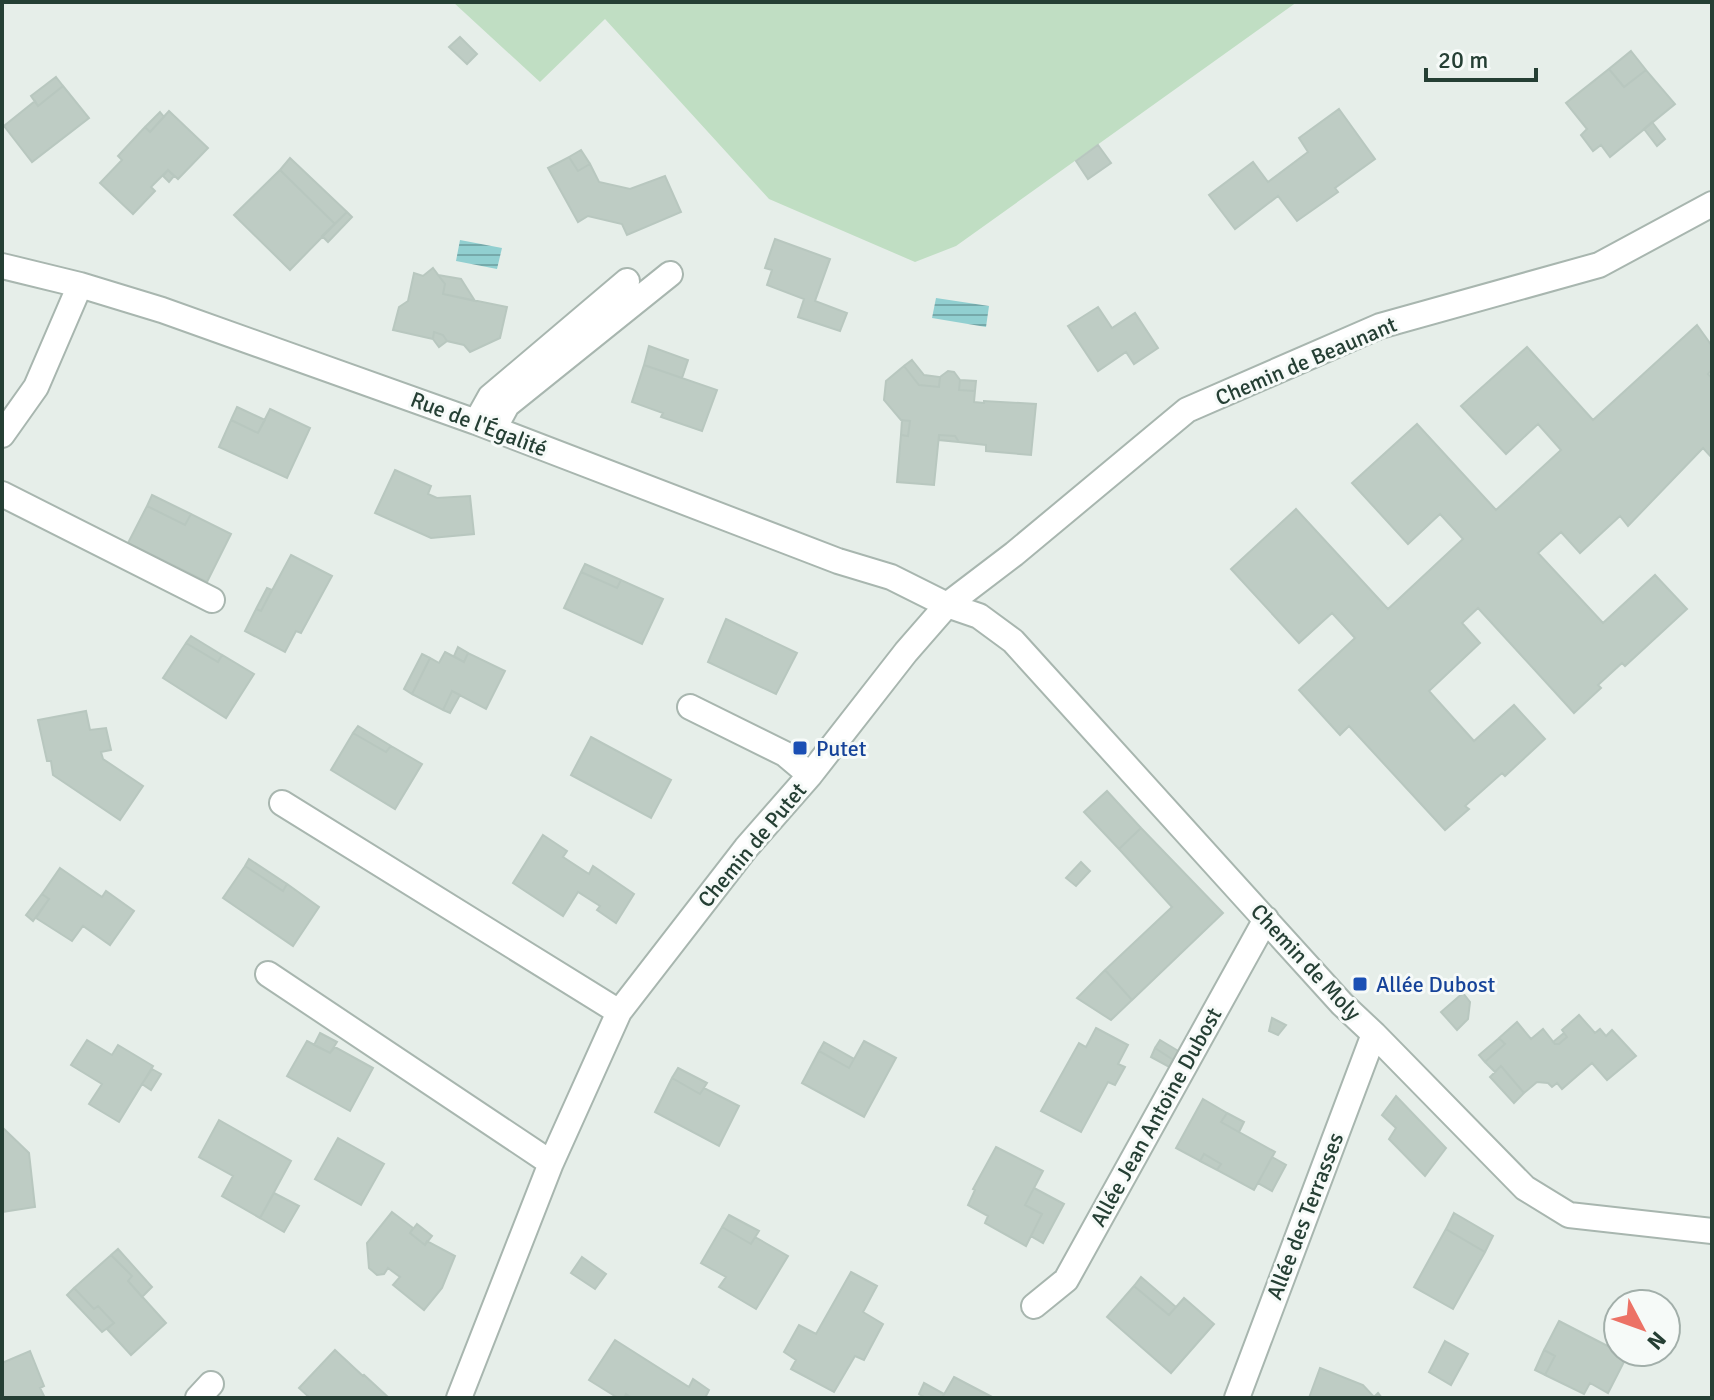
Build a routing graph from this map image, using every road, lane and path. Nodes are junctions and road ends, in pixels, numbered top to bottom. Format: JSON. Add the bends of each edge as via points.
{"nodes":[{"id":1,"x":1712,"y":204,"type":"edge"},
{"id":2,"x":2,"y":266,"type":"edge"},
{"id":3,"x":670,"y":274,"type":"dead end"},
{"id":4,"x":627,"y":281,"type":"dead end"},
{"id":5,"x":80,"y":285,"type":"junction"},
{"id":6,"x":485,"y":426,"type":"junction"},
{"id":7,"x":2,"y":435,"type":"edge"},
{"id":8,"x":2,"y":494,"type":"edge"},
{"id":9,"x":212,"y":600,"type":"dead end"},
{"id":10,"x":947,"y":605,"type":"junction"},
{"id":11,"x":690,"y":707,"type":"dead end"},
{"id":12,"x":810,"y":775,"type":"junction"},
{"id":13,"x":282,"y":803,"type":"dead end"},
{"id":14,"x":1266,"y":919,"type":"junction"},
{"id":15,"x":268,"y":974,"type":"dead end"},
{"id":16,"x":619,"y":1012,"type":"junction"},
{"id":17,"x":1374,"y":1034,"type":"junction"},
{"id":18,"x":551,"y":1163,"type":"junction"},
{"id":19,"x":1712,"y":1231,"type":"edge"},
{"id":20,"x":1034,"y":1306,"type":"dead end"},
{"id":21,"x":459,"y":1398,"type":"edge"},
{"id":22,"x":1237,"y":1398,"type":"edge"}],
"edges":[{"from":1,"to":10,"type":"street","name":"Chemin de Beaunant","via":[[1599,265],[1380,326],[1187,410]]},
{"from":2,"to":5,"type":"street","name":"Rue de l'Égalité"},
{"from":3,"to":6,"type":"street"},
{"from":4,"to":6,"type":"street","via":[[490,397]]},
{"from":5,"to":6,"type":"street","name":"Rue de l'Égalité"},
{"from":5,"to":7,"type":"street","via":[[36,387]]},
{"from":6,"to":10,"type":"street","name":"Rue de l'Égalité","via":[[891,577]]},
{"from":8,"to":9,"type":"street"},
{"from":10,"to":12,"type":"street","name":"Chemin de Putet"},
{"from":10,"to":14,"type":"street","name":"Chemin de Moly","via":[[979,616],[1013,641]]},
{"from":11,"to":12,"type":"street","via":[[785,754]]},
{"from":12,"to":16,"type":"street","name":"Chemin de Putet","via":[[746,848]]},
{"from":13,"to":16,"type":"street"},
{"from":14,"to":17,"type":"street","name":"Chemin de Moly"},
{"from":14,"to":20,"type":"street","name":"Allée Jean Antoine Dubost","via":[[1066,1280]]},
{"from":15,"to":18,"type":"street"},
{"from":16,"to":18,"type":"street","name":"Chemin de Putet"},
{"from":17,"to":19,"type":"street","name":"Chemin de Moly","via":[[1525,1188],[1569,1215]]},
{"from":17,"to":22,"type":"street","name":"Allée des Terrasses"},
{"from":18,"to":21,"type":"street","name":"Chemin de Putet"}]}
